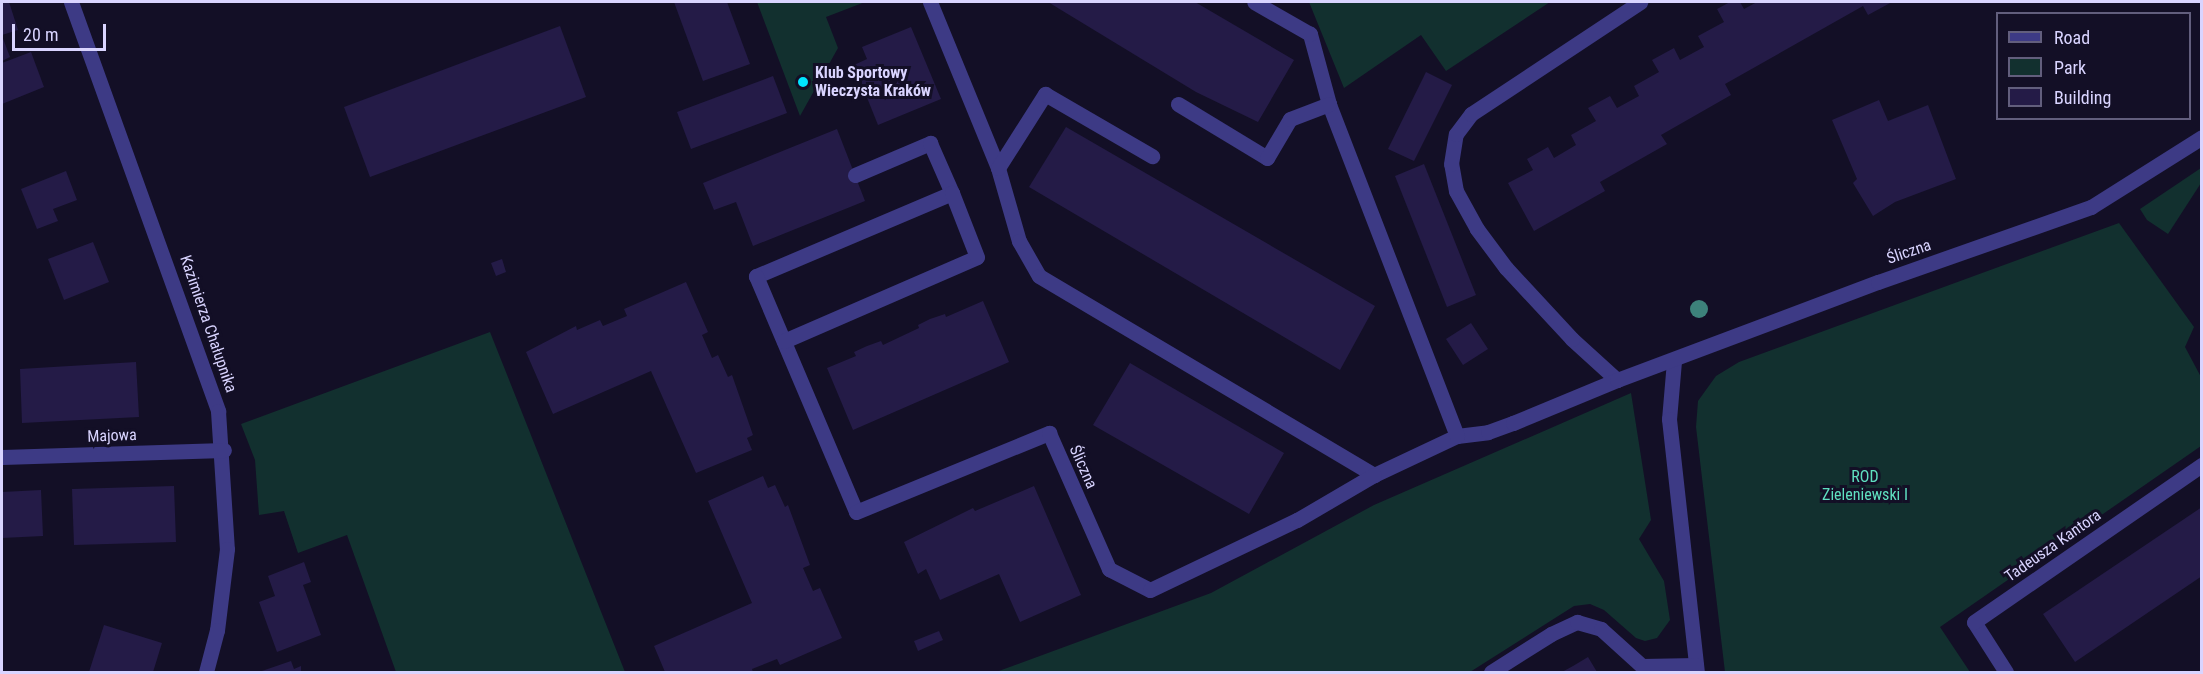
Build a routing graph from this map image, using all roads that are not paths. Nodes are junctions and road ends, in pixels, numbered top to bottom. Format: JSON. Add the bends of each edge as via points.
{"nodes":[{"id":1,"x":71,"y":2,"type":"edge"},
{"id":2,"x":930,"y":2,"type":"edge"},
{"id":3,"x":1254,"y":2,"type":"edge"},
{"id":4,"x":1640,"y":2,"type":"edge"},
{"id":5,"x":1178,"y":104,"type":"dead end"},
{"id":6,"x":1329,"y":104,"type":"junction"},
{"id":7,"x":2202,"y":137,"type":"edge"},
{"id":8,"x":1152,"y":156,"type":"dead end"},
{"id":9,"x":998,"y":168,"type":"junction"},
{"id":10,"x":855,"y":175,"type":"dead end"},
{"id":11,"x":952,"y":193,"type":"junction"},
{"id":12,"x":784,"y":341,"type":"junction"},
{"id":13,"x":1674,"y":361,"type":"junction"},
{"id":14,"x":1617,"y":380,"type":"junction"},
{"id":15,"x":1457,"y":436,"type":"junction"},
{"id":16,"x":224,"y":450,"type":"junction"},
{"id":17,"x":2,"y":457,"type":"edge"},
{"id":18,"x":2202,"y":465,"type":"edge"},
{"id":19,"x":1374,"y":475,"type":"junction"},
{"id":20,"x":1697,"y":669,"type":"edge"},
{"id":21,"x":206,"y":672,"type":"edge"},
{"id":22,"x":1491,"y":672,"type":"edge"},
{"id":23,"x":2006,"y":672,"type":"edge"}],
"edges":[{"from":1,"to":16,"type":"street","name":"Kazimierza Chałupnika","via":[[179,294],[218,411]]},
{"from":2,"to":9,"type":"street"},
{"from":3,"to":6,"type":"street","via":[[1310,34]]},
{"from":4,"to":14,"type":"street","via":[[1471,114],[1456,134],[1451,164],[1456,191],[1477,229],[1506,268],[1572,339]]},
{"from":5,"to":6,"type":"street","via":[[1267,158],[1290,119]]},
{"from":6,"to":15,"type":"street"},
{"from":7,"to":13,"type":"street","name":"Śliczna","via":[[2098,204],[1878,282]]},
{"from":8,"to":9,"type":"street","via":[[1045,94]]},
{"from":9,"to":19,"type":"street","via":[[1019,241],[1039,276]]},
{"from":10,"to":11,"type":"street","via":[[930,143]]},
{"from":11,"to":12,"type":"street","via":[[977,257]]},
{"from":11,"to":12,"type":"street","name":"Śliczna","via":[[756,276]]},
{"from":12,"to":19,"type":"street","name":"Śliczna","via":[[856,512],[1049,433],[1109,569],[1150,590],[1297,520]]},
{"from":13,"to":14,"type":"street","name":"Śliczna"},
{"from":13,"to":20,"type":"street","via":[[1669,419]]},
{"from":14,"to":15,"type":"street","name":"Śliczna","via":[[1488,432]]},
{"from":15,"to":19,"type":"street","name":"Śliczna"},
{"from":16,"to":17,"type":"street","name":"Majowa"},
{"from":16,"to":21,"type":"street","name":"Kazimierza Chałupnika","via":[[227,549],[218,630]]},
{"from":18,"to":23,"type":"street","name":"Tadeusza Kantora","via":[[1974,622]]},
{"from":20,"to":22,"type":"street","via":[[1642,666],[1601,629],[1577,622]]}]}
